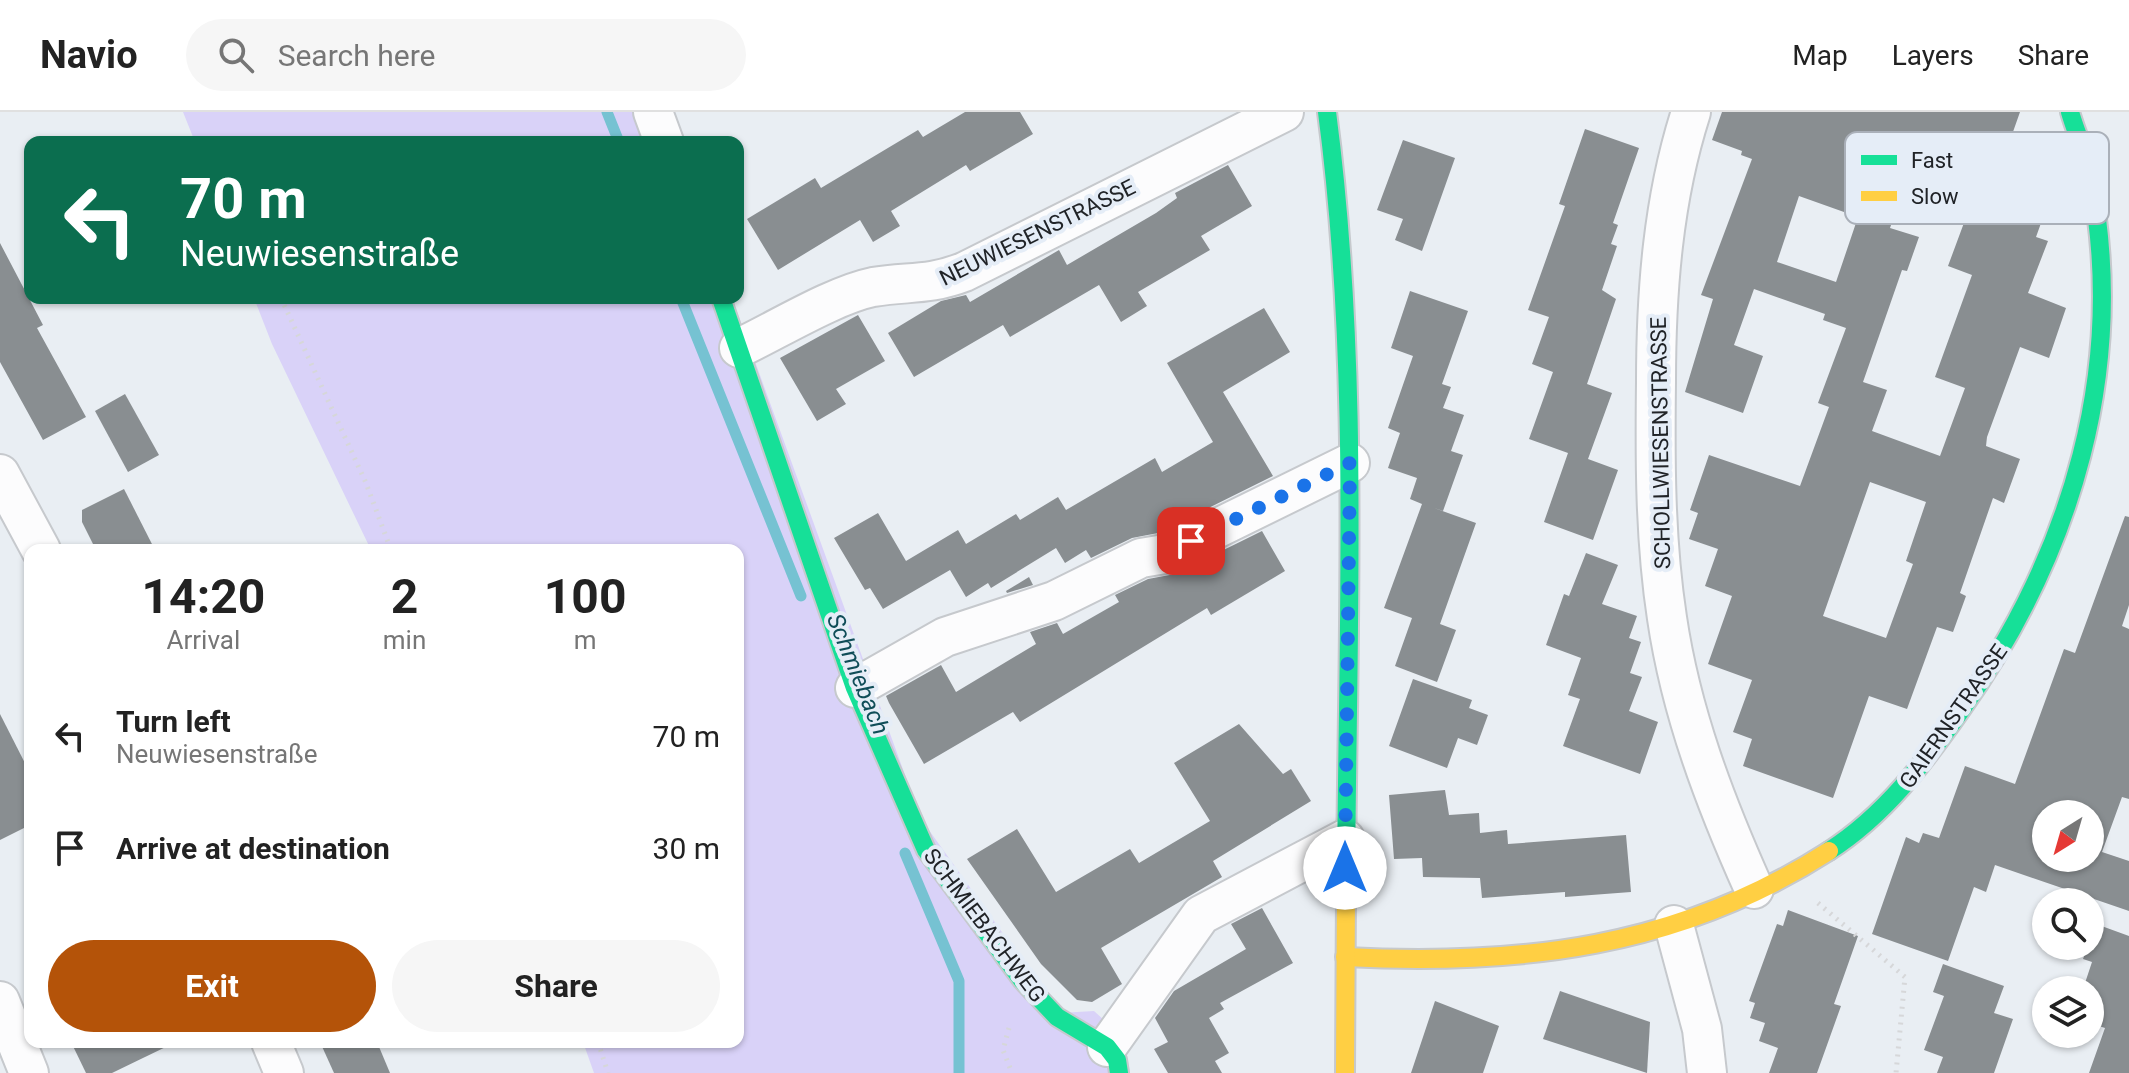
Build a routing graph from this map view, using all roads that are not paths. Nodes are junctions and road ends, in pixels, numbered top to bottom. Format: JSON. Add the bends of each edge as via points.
{"nodes":[{"id":1,"x":653,"y":112,"type":"edge"},
{"id":2,"x":1284,"y":112,"type":"edge"},
{"id":3,"x":1327,"y":112,"type":"edge"},
{"id":4,"x":2070,"y":112,"type":"edge"},
{"id":5,"x":1682,"y":118,"type":"edge"},
{"id":6,"x":2076,"y":132,"type":"edge"},
{"id":7,"x":662,"y":136,"type":"edge"},
{"id":8,"x":2095,"y":224,"type":"edge"},
{"id":9,"x":723,"y":304,"type":"edge"},
{"id":10,"x":739,"y":348,"type":"junction"},
{"id":11,"x":1350,"y":463,"type":"junction"},
{"id":12,"x":0,"y":474,"type":"edge"},
{"id":13,"x":38,"y":544,"type":"edge"},
{"id":14,"x":855,"y":688,"type":"junction"},
{"id":15,"x":1345,"y":839,"type":"junction"},
{"id":16,"x":1768,"y":882,"type":"junction"},
{"id":17,"x":1674,"y":925,"type":"junction"},
{"id":18,"x":1345,"y":957,"type":"junction"},
{"id":19,"x":0,"y":1001,"type":"edge"},
{"id":20,"x":274,"y":1048,"type":"edge"},
{"id":21,"x":1113,"y":1060,"type":"edge"},
{"id":22,"x":29,"y":1073,"type":"edge"},
{"id":23,"x":284,"y":1073,"type":"edge"},
{"id":24,"x":1345,"y":1073,"type":"edge"},
{"id":25,"x":1707,"y":1073,"type":"edge"}],
"edges":[{"from":1,"to":7,"type":"street"},
{"from":2,"to":10,"type":"street","name":"NEUWIESENSTRASSE","via":[[964,272],[934,283],[874,287],[847,296]]},
{"from":3,"to":11,"type":"street","via":[[1341,219]]},
{"from":4,"to":6,"type":"street","name":"GAIERNSTRASSE"},
{"from":5,"to":16,"type":"street","name":"SCHOLLWIESENSTRASSE","via":[[1656,312],[1658,540],[1667,619],[1700,756],[1719,812]]},
{"from":8,"to":16,"type":"street","name":"GAIERNSTRASSE","via":[[2097,346],[2090,416],[2056,543],[2020,618],[1919,771],[1858,831]]},
{"from":9,"to":10,"type":"street","name":"SCHMIEBACHWEG"},
{"from":10,"to":14,"type":"street","name":"SCHMIEBACHWEG"},
{"from":11,"to":14,"type":"street","via":[[1165,554],[1141,558],[1054,601],[945,637]]},
{"from":11,"to":15,"type":"street"},
{"from":12,"to":13,"type":"street"},
{"from":14,"to":21,"type":"street","name":"SCHMIEBACHWEG","via":[[926,850],[1022,980],[1057,1017]]},
{"from":15,"to":18,"type":"street"},
{"from":15,"to":21,"type":"street","via":[[1201,915]]},
{"from":16,"to":17,"type":"street","name":"GAIERNSTRASSE"},
{"from":17,"to":18,"type":"street","name":"GAIERNSTRASSE","via":[[1571,949],[1479,959]]},
{"from":17,"to":25,"type":"street","via":[[1702,1029]]},
{"from":18,"to":24,"type":"street"},
{"from":19,"to":22,"type":"street"},
{"from":20,"to":23,"type":"street"}]}
